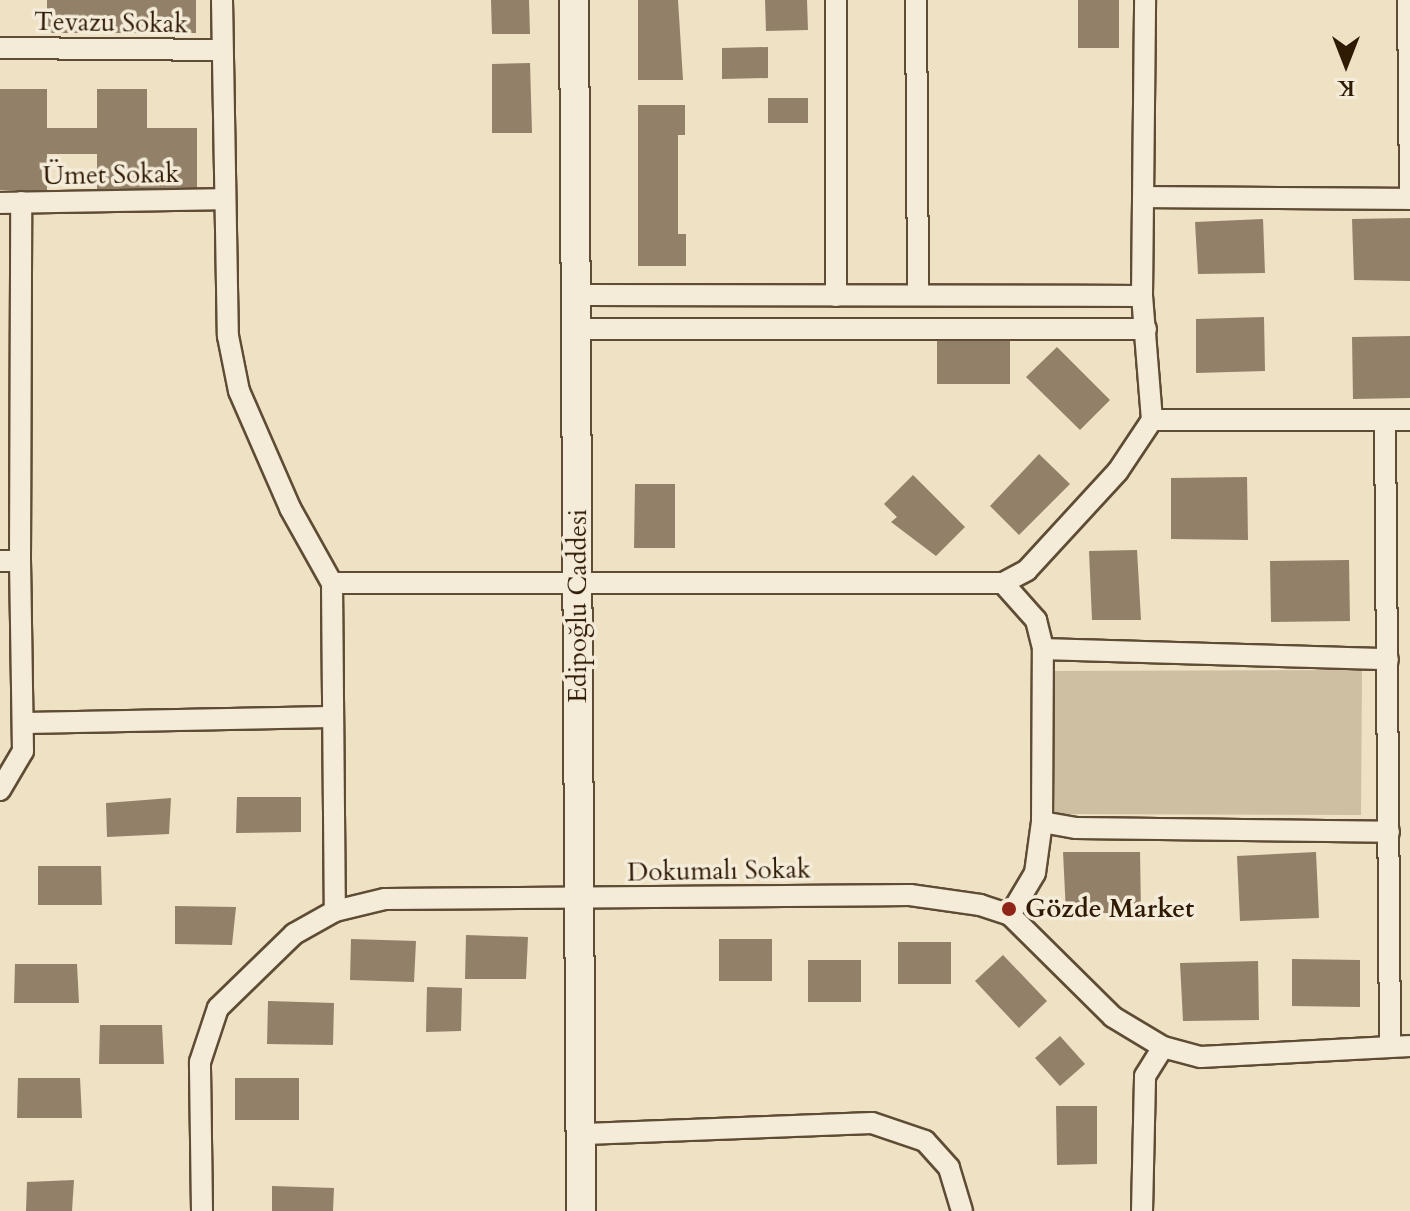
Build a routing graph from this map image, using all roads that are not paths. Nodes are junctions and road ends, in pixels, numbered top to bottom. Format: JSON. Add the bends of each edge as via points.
{"nodes":[{"id":1,"x":222,"y":0,"type":"edge"},
{"id":2,"x":574,"y":0,"type":"edge"},
{"id":3,"x":836,"y":0,"type":"edge"},
{"id":4,"x":916,"y":0,"type":"edge"},
{"id":5,"x":1145,"y":0,"type":"edge"},
{"id":6,"x":1408,"y":0,"type":"edge"},
{"id":7,"x":0,"y":48,"type":"edge"},
{"id":8,"x":222,"y":50,"type":"junction"},
{"id":9,"x":1146,"y":197,"type":"junction"},
{"id":10,"x":223,"y":199,"type":"junction"},
{"id":11,"x":1410,"y":199,"type":"edge"},
{"id":12,"x":10,"y":202,"type":"edge"},
{"id":13,"x":918,"y":294,"type":"junction"},
{"id":14,"x":580,"y":295,"type":"junction"},
{"id":15,"x":836,"y":296,"type":"junction"},
{"id":16,"x":1142,"y":296,"type":"junction"},
{"id":17,"x":580,"y":329,"type":"junction"},
{"id":18,"x":1146,"y":329,"type":"junction"},
{"id":19,"x":1152,"y":420,"type":"junction"},
{"id":20,"x":1385,"y":420,"type":"junction"},
{"id":21,"x":1410,"y":420,"type":"edge"},
{"id":22,"x":10,"y":561,"type":"edge"},
{"id":23,"x":332,"y":583,"type":"junction"},
{"id":24,"x":1003,"y":583,"type":"junction"},
{"id":25,"x":578,"y":586,"type":"junction"},
{"id":26,"x":1043,"y":649,"type":"junction"},
{"id":27,"x":1388,"y":659,"type":"junction"},
{"id":28,"x":1388,"y":710,"type":"junction"},
{"id":29,"x":1410,"y":710,"type":"edge"},
{"id":30,"x":333,"y":717,"type":"junction"},
{"id":31,"x":23,"y":723,"type":"junction"},
{"id":32,"x":23,"y":751,"type":"junction"},
{"id":33,"x":1389,"y":754,"type":"junction"},
{"id":34,"x":1410,"y":754,"type":"edge"},
{"id":35,"x":0,"y":765,"type":"edge"},
{"id":36,"x":0,"y":790,"type":"edge"},
{"id":37,"x":1042,"y":822,"type":"junction"},
{"id":38,"x":1389,"y":832,"type":"junction"},
{"id":39,"x":578,"y":899,"type":"junction"},
{"id":40,"x":335,"y":911,"type":"junction"},
{"id":41,"x":1010,"y":915,"type":"junction"},
{"id":42,"x":1400,"y":1046,"type":"edge"},
{"id":43,"x":1163,"y":1047,"type":"junction"},
{"id":44,"x":585,"y":1134,"type":"junction"},
{"id":45,"x":202,"y":1211,"type":"edge"},
{"id":46,"x":581,"y":1211,"type":"edge"},
{"id":47,"x":962,"y":1211,"type":"edge"},
{"id":48,"x":1142,"y":1211,"type":"edge"}],
"edges":[{"from":1,"to":8,"type":"street"},
{"from":2,"to":14,"type":"street","name":"Edipoğlu Caddesi"},
{"from":3,"to":15,"type":"street"},
{"from":4,"to":13,"type":"street"},
{"from":5,"to":9,"type":"street"},
{"from":6,"to":11,"type":"street"},
{"from":7,"to":8,"type":"street","name":"Tevazu Sokak"},
{"from":8,"to":10,"type":"street"},
{"from":9,"to":11,"type":"street"},
{"from":9,"to":16,"type":"street"},
{"from":10,"to":12,"type":"street","name":"Ümet Sokak"},
{"from":10,"to":23,"type":"street","via":[[228,336],[239,391],[290,508]]},
{"from":12,"to":22,"type":"street"},
{"from":13,"to":15,"type":"street"},
{"from":13,"to":16,"type":"street"},
{"from":14,"to":15,"type":"street"},
{"from":14,"to":17,"type":"street","name":"Edipoğlu Caddesi"},
{"from":16,"to":18,"type":"street"},
{"from":17,"to":18,"type":"street"},
{"from":17,"to":25,"type":"street","name":"Edipoğlu Caddesi"},
{"from":18,"to":19,"type":"street"},
{"from":19,"to":20,"type":"street"},
{"from":19,"to":24,"type":"street","via":[[1027,570]]},
{"from":20,"to":21,"type":"street"},
{"from":20,"to":27,"type":"street"},
{"from":22,"to":31,"type":"street"},
{"from":23,"to":25,"type":"street"},
{"from":23,"to":30,"type":"street"},
{"from":24,"to":25,"type":"street"},
{"from":24,"to":26,"type":"street","via":[[1018,593],[1036,620]]},
{"from":25,"to":39,"type":"street","name":"Edipoğlu Caddesi"},
{"from":26,"to":27,"type":"street"},
{"from":26,"to":37,"type":"street"},
{"from":27,"to":28,"type":"street"},
{"from":28,"to":29,"type":"street"},
{"from":28,"to":33,"type":"street"},
{"from":30,"to":31,"type":"street"},
{"from":30,"to":40,"type":"street"},
{"from":31,"to":32,"type":"street"},
{"from":32,"to":35,"type":"street"},
{"from":32,"to":36,"type":"street"},
{"from":33,"to":34,"type":"street"},
{"from":33,"to":38,"type":"street"},
{"from":37,"to":38,"type":"street","via":[[1076,828]]},
{"from":37,"to":41,"type":"street","via":[[1035,873]]},
{"from":38,"to":42,"type":"street"},
{"from":39,"to":40,"type":"street","name":"Dokumalı Sokak","via":[[385,899]]},
{"from":39,"to":41,"type":"street","name":"Dokumalı Sokak","via":[[910,895]]},
{"from":39,"to":44,"type":"street","name":"Edipoğlu Caddesi"},
{"from":40,"to":45,"type":"street","name":"Dokumalı Sokak","via":[[294,934],[218,1008],[200,1062]]},
{"from":41,"to":43,"type":"street","via":[[1113,1017]]},
{"from":42,"to":43,"type":"street","via":[[1201,1057]]},
{"from":43,"to":48,"type":"street","via":[[1145,1076]]},
{"from":44,"to":46,"type":"street","name":"Edipoğlu Caddesi"},
{"from":44,"to":47,"type":"street","via":[[872,1123],[925,1141],[949,1168]]}]}
